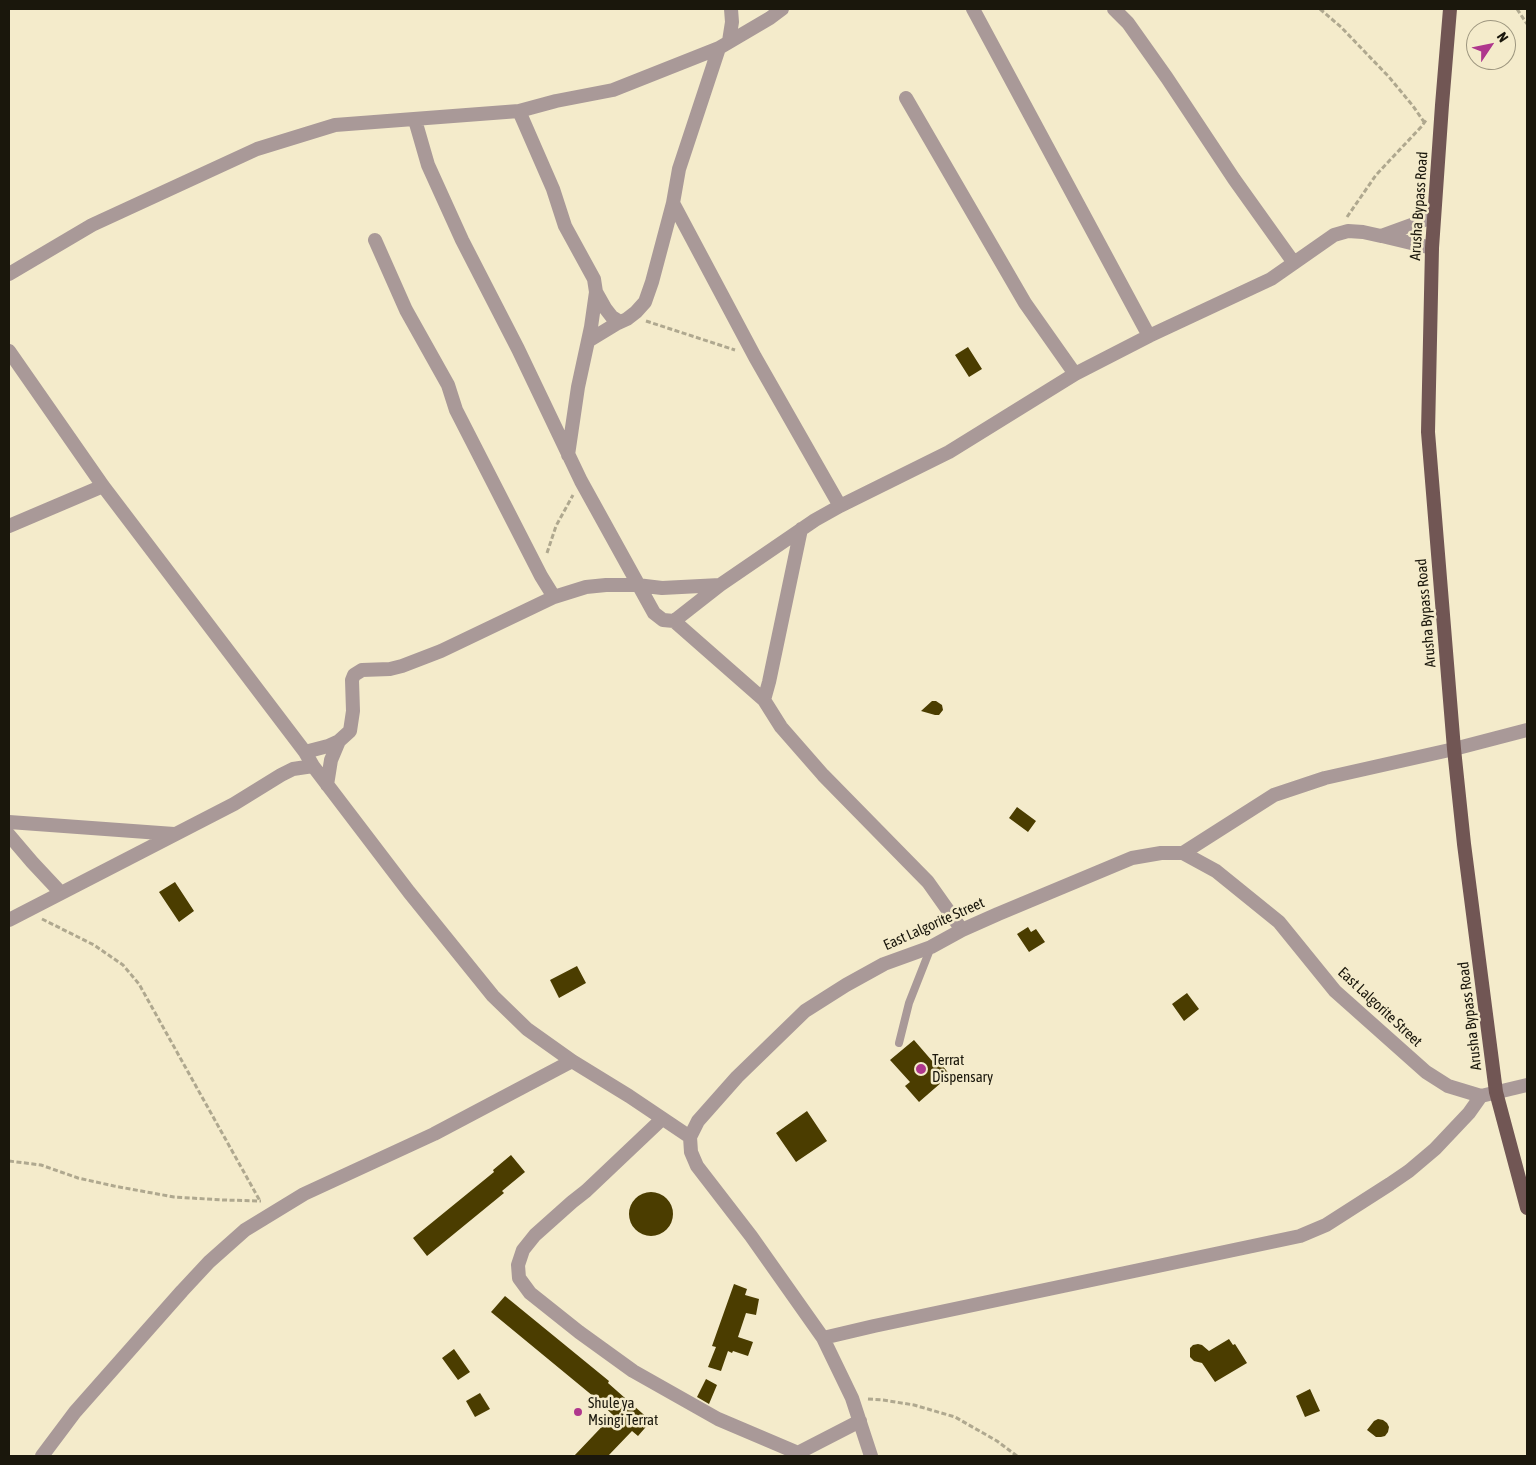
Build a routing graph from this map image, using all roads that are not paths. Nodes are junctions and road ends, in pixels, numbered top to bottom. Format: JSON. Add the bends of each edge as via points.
{"nodes":[{"id":1,"x":731,"y":9,"type":"edge"},
{"id":2,"x":782,"y":9,"type":"edge"},
{"id":3,"x":973,"y":9,"type":"edge"},
{"id":4,"x":1114,"y":9,"type":"edge"},
{"id":5,"x":1450,"y":9,"type":"edge"},
{"id":6,"x":724,"y":45,"type":"junction"},
{"id":7,"x":906,"y":98,"type":"dead end"},
{"id":8,"x":519,"y":111,"type":"junction"},
{"id":9,"x":415,"y":120,"type":"junction"},
{"id":10,"x":673,"y":203,"type":"junction"},
{"id":11,"x":1434,"y":216,"type":"junction"},
{"id":12,"x":1381,"y":236,"type":"junction"},
{"id":13,"x":375,"y":240,"type":"dead end"},
{"id":14,"x":1432,"y":248,"type":"junction"},
{"id":15,"x":1294,"y":263,"type":"junction"},
{"id":16,"x":9,"y":274,"type":"edge"},
{"id":17,"x":596,"y":292,"type":"junction"},
{"id":18,"x":626,"y":319,"type":"junction"},
{"id":19,"x":1149,"y":336,"type":"junction"},
{"id":20,"x":588,"y":341,"type":"junction"},
{"id":21,"x":9,"y":351,"type":"edge"},
{"id":22,"x":1075,"y":374,"type":"junction"},
{"id":23,"x":568,"y":455,"type":"junction"},
{"id":24,"x":103,"y":486,"type":"junction"},
{"id":25,"x":840,"y":506,"type":"junction"},
{"id":26,"x":9,"y":526,"type":"edge"},
{"id":27,"x":801,"y":529,"type":"junction"},
{"id":28,"x":637,"y":585,"type":"junction"},
{"id":29,"x":720,"y":585,"type":"junction"},
{"id":30,"x":554,"y":597,"type":"junction"},
{"id":31,"x":674,"y":621,"type":"junction"},
{"id":32,"x":764,"y":700,"type":"junction"},
{"id":33,"x":1527,"y":730,"type":"edge"},
{"id":34,"x":339,"y":741,"type":"junction"},
{"id":35,"x":1454,"y":749,"type":"junction"},
{"id":36,"x":305,"y":752,"type":"junction"},
{"id":37,"x":313,"y":766,"type":"junction"},
{"id":38,"x":327,"y":785,"type":"junction"},
{"id":39,"x":9,"y":822,"type":"edge"},
{"id":40,"x":175,"y":834,"type":"junction"},
{"id":41,"x":9,"y":835,"type":"edge"},
{"id":42,"x":1183,"y":854,"type":"junction"},
{"id":43,"x":61,"y":893,"type":"junction"},
{"id":44,"x":9,"y":920,"type":"edge"},
{"id":45,"x":962,"y":930,"type":"junction"},
{"id":46,"x":930,"y":947,"type":"junction"},
{"id":47,"x":899,"y":1042,"type":"dead end"},
{"id":48,"x":572,"y":1061,"type":"junction"},
{"id":49,"x":1527,"y":1085,"type":"edge"},
{"id":50,"x":1496,"y":1092,"type":"junction"},
{"id":51,"x":1481,"y":1096,"type":"junction"},
{"id":52,"x":662,"y":1119,"type":"junction"},
{"id":53,"x":690,"y":1137,"type":"junction"},
{"id":54,"x":1527,"y":1208,"type":"edge"},
{"id":55,"x":823,"y":1338,"type":"junction"},
{"id":56,"x":860,"y":1421,"type":"junction"},
{"id":57,"x":795,"y":1455,"type":"edge"},
{"id":58,"x":42,"y":1456,"type":"edge"},
{"id":59,"x":871,"y":1456,"type":"edge"}],
"edges":[{"from":1,"to":6,"type":"street","via":[[732,22]]},
{"from":2,"to":6,"type":"street"},
{"from":3,"to":19,"type":"street"},
{"from":4,"to":15,"type":"street","via":[[1128,22]]},
{"from":5,"to":11,"type":"main road","name":"Arusha Bypass Road"},
{"from":6,"to":8,"type":"street","via":[[613,90]]},
{"from":6,"to":10,"type":"street","via":[[679,169]]},
{"from":7,"to":22,"type":"street","via":[[1025,303]]},
{"from":8,"to":9,"type":"street"},
{"from":8,"to":17,"type":"street","via":[[565,226],[594,279]]},
{"from":9,"to":16,"type":"street","via":[[335,125],[257,149],[92,225]]},
{"from":9,"to":23,"type":"street","via":[[428,165]]},
{"from":10,"to":18,"type":"street","via":[[645,302]]},
{"from":10,"to":25,"type":"street","via":[[755,357]]},
{"from":11,"to":12,"type":"street"},
{"from":11,"to":14,"type":"main road","name":"Arusha Bypass Road"},
{"from":12,"to":14,"type":"street"},
{"from":12,"to":15,"type":"street","via":[[1363,232],[1334,235]]},
{"from":13,"to":30,"type":"street","via":[[406,310],[445,378],[456,410],[540,576]]},
{"from":14,"to":35,"type":"main road","name":"Arusha Bypass Road","via":[[1428,432]]},
{"from":15,"to":19,"type":"street","via":[[1271,279]]},
{"from":17,"to":18,"type":"street","via":[[612,316]]},
{"from":17,"to":20,"type":"street"},
{"from":18,"to":20,"type":"street"},
{"from":19,"to":22,"type":"street"},
{"from":20,"to":23,"type":"street"},
{"from":21,"to":24,"type":"street"},
{"from":22,"to":25,"type":"street","via":[[949,452]]},
{"from":23,"to":28,"type":"street"},
{"from":24,"to":26,"type":"street"},
{"from":24,"to":36,"type":"street"},
{"from":25,"to":27,"type":"street"},
{"from":27,"to":29,"type":"street"},
{"from":27,"to":32,"type":"street"},
{"from":28,"to":29,"type":"street","via":[[662,588]]},
{"from":28,"to":30,"type":"street","via":[[606,584]]},
{"from":28,"to":31,"type":"street","via":[[658,618]]},
{"from":29,"to":31,"type":"street"},
{"from":30,"to":34,"type":"street","via":[[402,666],[358,672],[352,680],[352,725]]},
{"from":31,"to":32,"type":"street"},
{"from":32,"to":45,"type":"street","via":[[781,727],[822,774],[928,882]]},
{"from":33,"to":35,"type":"street"},
{"from":34,"to":36,"type":"street"},
{"from":34,"to":38,"type":"street","via":[[331,760]]},
{"from":35,"to":42,"type":"street","via":[[1325,778],[1274,795]]},
{"from":35,"to":50,"type":"main road","name":"Arusha Bypass Road"},
{"from":36,"to":37,"type":"street"},
{"from":37,"to":38,"type":"street"},
{"from":37,"to":40,"type":"street","via":[[293,769]]},
{"from":38,"to":48,"type":"street","via":[[493,996],[527,1029]]},
{"from":39,"to":40,"type":"street"},
{"from":40,"to":43,"type":"street"},
{"from":41,"to":43,"type":"street"},
{"from":42,"to":45,"type":"street","name":"East Lalgorite Street","via":[[1161,853],[1132,858]]},
{"from":42,"to":51,"type":"street","name":"East Lalgorite Street","via":[[1216,871],[1279,922],[1335,991],[1426,1072],[1448,1086]]},
{"from":43,"to":44,"type":"street"},
{"from":45,"to":46,"type":"street","name":"East Lalgorite Street"},
{"from":46,"to":47,"type":"lane","via":[[909,1002]]},
{"from":46,"to":53,"type":"street","name":"East Lalgorite Street","via":[[884,964],[804,1011],[737,1077],[698,1121]]},
{"from":48,"to":52,"type":"street"},
{"from":48,"to":58,"type":"street","via":[[434,1134],[304,1194],[245,1230],[176,1297],[75,1412]]},
{"from":49,"to":50,"type":"street"},
{"from":50,"to":51,"type":"street"},
{"from":50,"to":54,"type":"main road","name":"Arusha Bypass Road"},
{"from":51,"to":55,"type":"street","via":[[1435,1149],[1409,1171],[1326,1225],[1300,1236]]},
{"from":52,"to":53,"type":"street"},
{"from":52,"to":57,"type":"street","via":[[535,1235],[523,1250],[518,1265],[519,1278],[530,1293],[634,1371],[718,1419]]},
{"from":53,"to":55,"type":"street","via":[[691,1152],[697,1166]]},
{"from":55,"to":56,"type":"street"},
{"from":56,"to":57,"type":"street"},
{"from":56,"to":59,"type":"street"}]}
